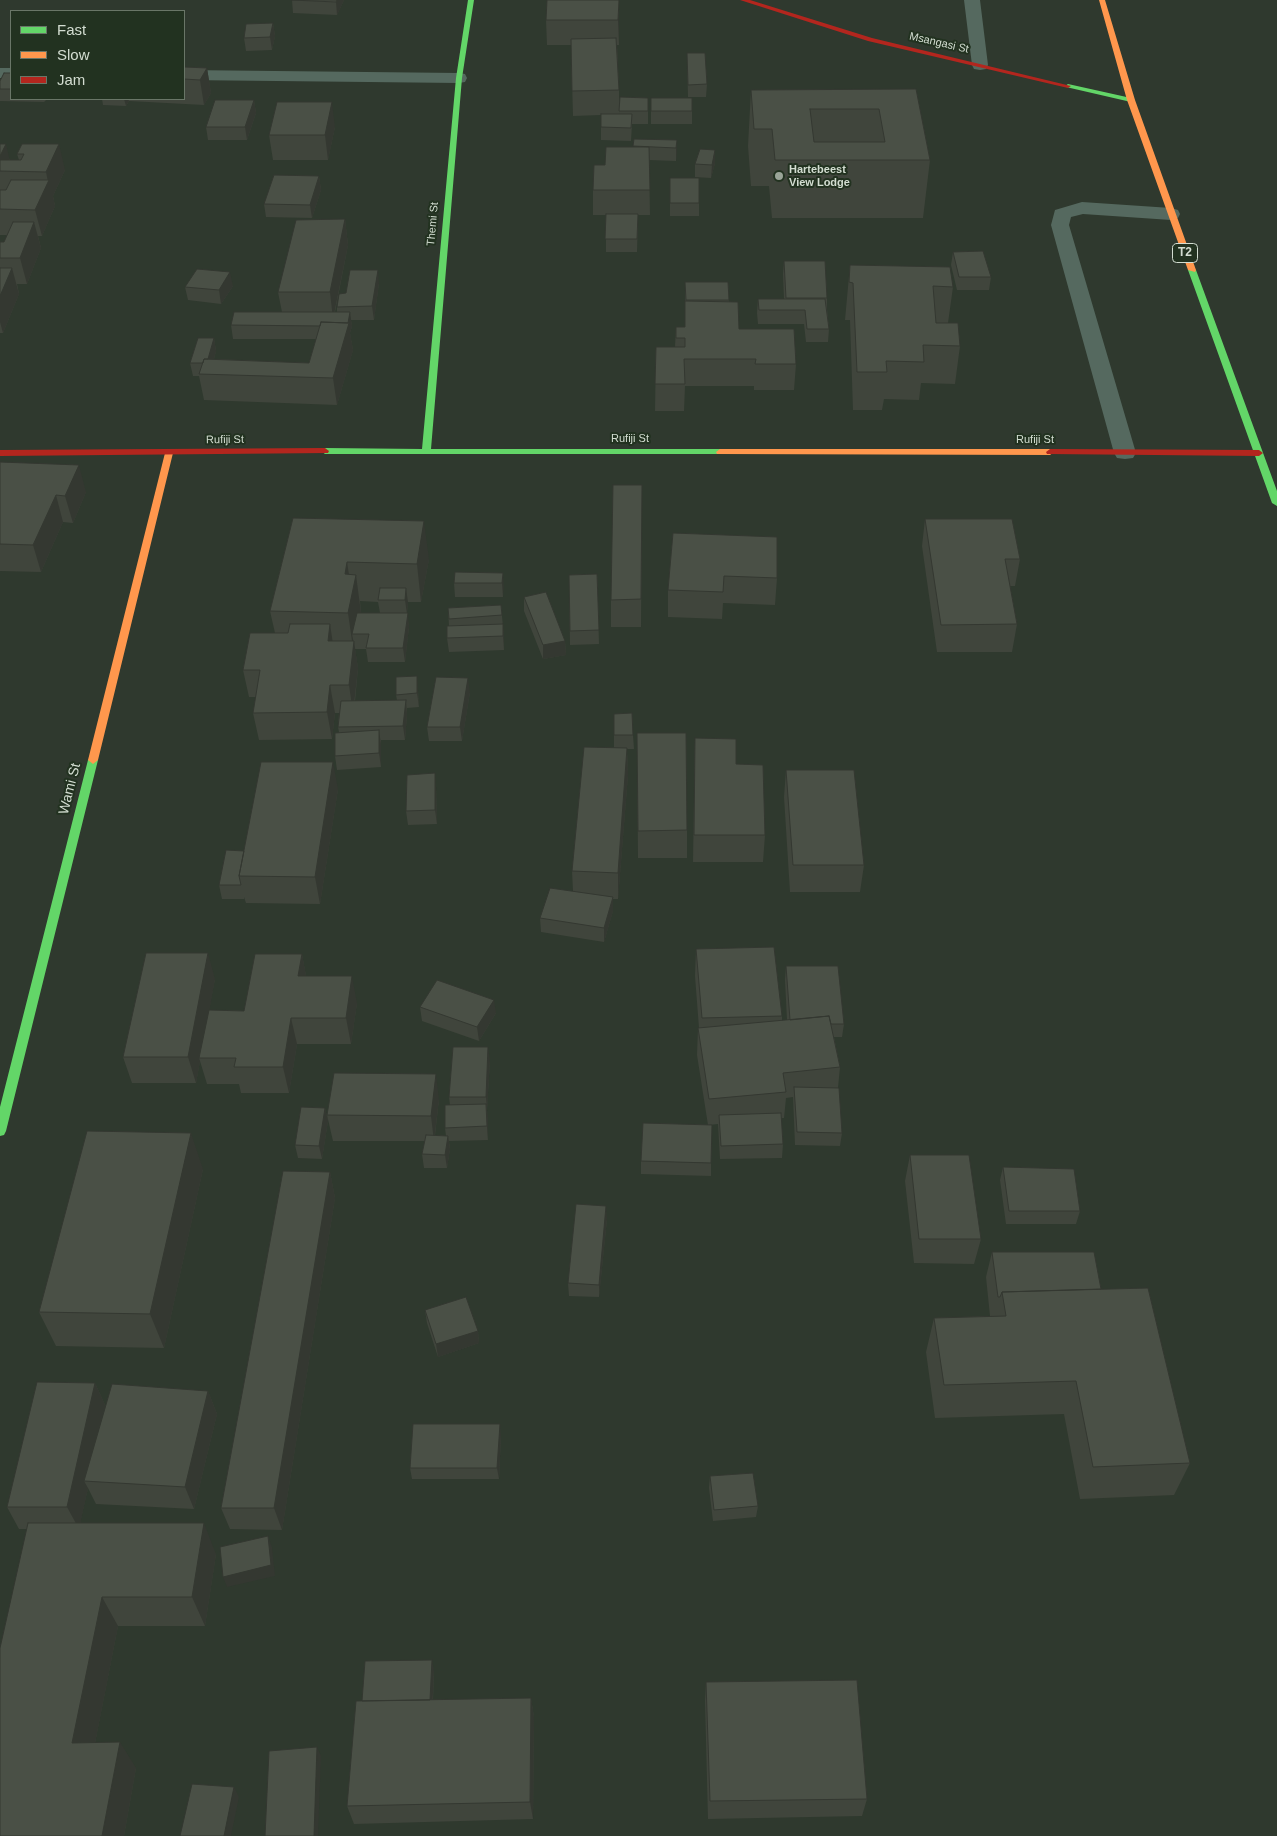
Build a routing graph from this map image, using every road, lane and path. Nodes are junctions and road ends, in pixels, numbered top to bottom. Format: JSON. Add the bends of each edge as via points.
{"nodes":[{"id":1,"x":471,"y":0,"type":"edge"},
{"id":2,"x":744,"y":0,"type":"edge"},
{"id":3,"x":972,"y":0,"type":"edge"},
{"id":4,"x":1102,"y":0,"type":"edge"},
{"id":5,"x":980,"y":65,"type":"junction"},
{"id":6,"x":185,"y":75,"type":"edge"},
{"id":7,"x":459,"y":78,"type":"junction"},
{"id":8,"x":1131,"y":100,"type":"junction"},
{"id":9,"x":1170,"y":214,"type":"junction"},
{"id":10,"x":426,"y":451,"type":"junction"},
{"id":11,"x":169,"y":453,"type":"junction"},
{"id":12,"x":1125,"y":453,"type":"junction"},
{"id":13,"x":1259,"y":453,"type":"junction"},
{"id":14,"x":0,"y":454,"type":"edge"},
{"id":15,"x":1277,"y":503,"type":"edge"},
{"id":16,"x":0,"y":1131,"type":"edge"}],
"edges":[{"from":1,"to":7,"type":"main road","name":"Themi St"},
{"from":2,"to":5,"type":"main road","name":"Msangasi St","via":[[870,40]]},
{"from":3,"to":5,"type":"street"},
{"from":4,"to":8,"type":"main road","number":"T2"},
{"from":5,"to":8,"type":"main road","name":"Msangasi St"},
{"from":6,"to":7,"type":"street"},
{"from":7,"to":10,"type":"main road","name":"Themi St"},
{"from":8,"to":9,"type":"main road","number":"T2"},
{"from":9,"to":12,"type":"street","via":[[1082,208],[1062,214],[1060,225]]},
{"from":9,"to":13,"type":"main road","number":"T2"},
{"from":10,"to":11,"type":"main road","name":"Rufiji St"},
{"from":10,"to":12,"type":"main road","name":"Rufiji St"},
{"from":11,"to":14,"type":"main road","name":"Rufiji St"},
{"from":11,"to":16,"type":"main road","name":"Wami St"},
{"from":12,"to":13,"type":"main road","name":"Rufiji St"},
{"from":13,"to":15,"type":"main road","number":"T2"}]}
